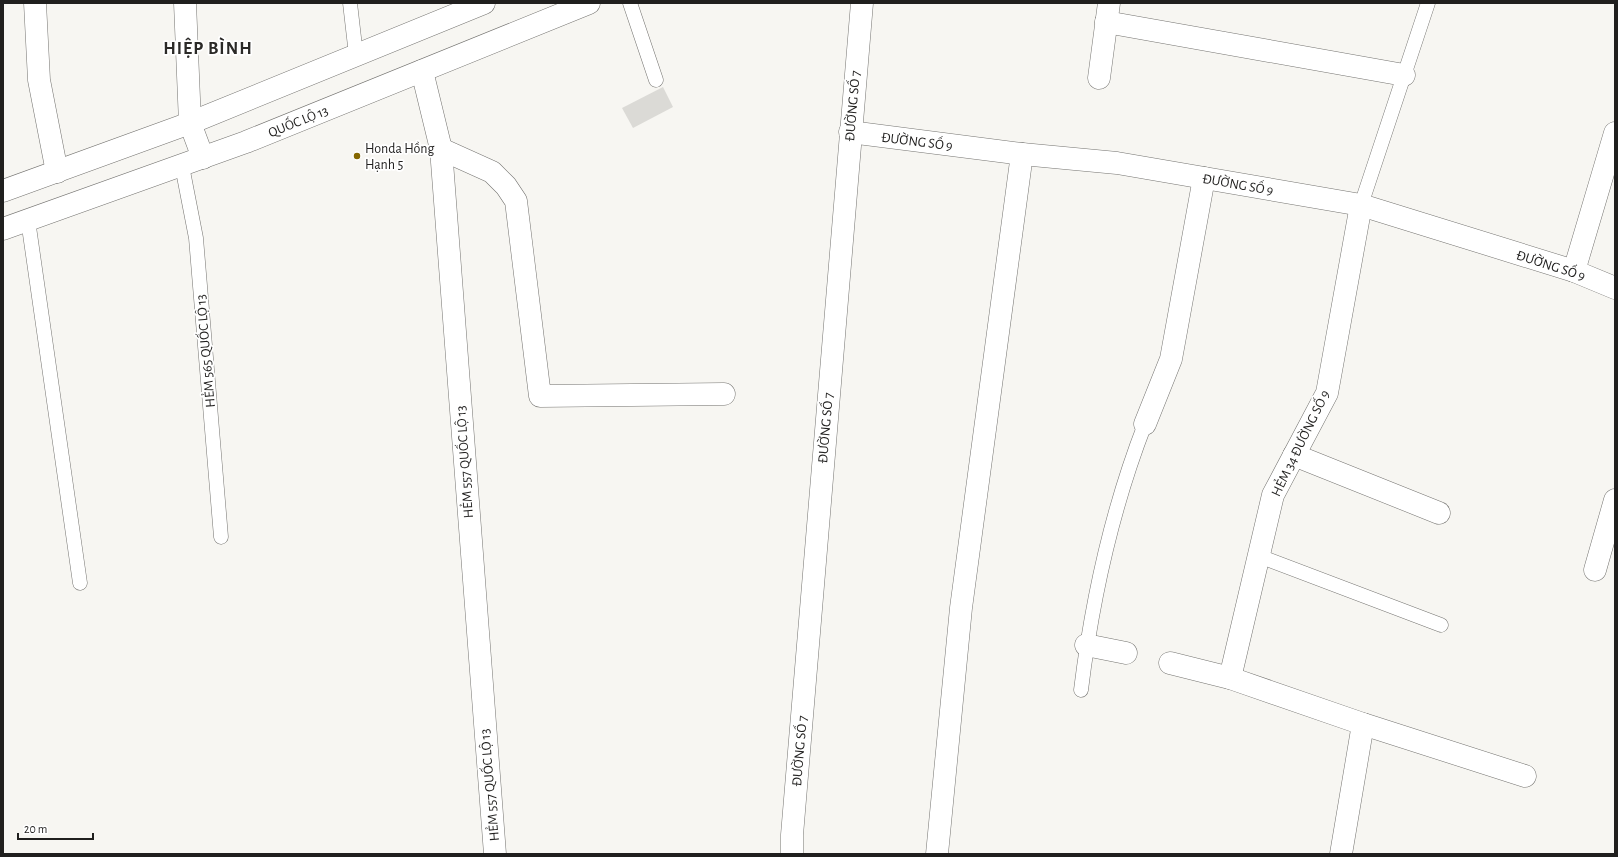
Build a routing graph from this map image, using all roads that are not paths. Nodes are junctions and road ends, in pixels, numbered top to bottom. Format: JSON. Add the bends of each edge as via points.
{"nodes":[{"id":1,"x":35,"y":3,"type":"edge"},
{"id":2,"x":185,"y":3,"type":"edge"},
{"id":3,"x":350,"y":3,"type":"edge"},
{"id":4,"x":484,"y":3,"type":"edge"},
{"id":5,"x":589,"y":3,"type":"edge"},
{"id":6,"x":630,"y":3,"type":"edge"},
{"id":7,"x":862,"y":3,"type":"edge"},
{"id":8,"x":1428,"y":3,"type":"edge"},
{"id":9,"x":1107,"y":13,"type":"edge"},
{"id":10,"x":356,"y":55,"type":"junction"},
{"id":11,"x":422,"y":71,"type":"junction"},
{"id":12,"x":1404,"y":75,"type":"junction"},
{"id":13,"x":1099,"y":78,"type":"dead end"},
{"id":14,"x":656,"y":80,"type":"dead end"},
{"id":15,"x":190,"y":123,"type":"junction"},
{"id":16,"x":850,"y":132,"type":"junction"},
{"id":17,"x":1615,"y":133,"type":"edge"},
{"id":18,"x":441,"y":149,"type":"junction"},
{"id":19,"x":1022,"y":154,"type":"junction"},
{"id":20,"x":203,"y":158,"type":"junction"},
{"id":21,"x":182,"y":166,"type":"junction"},
{"id":22,"x":57,"y":172,"type":"junction"},
{"id":23,"x":1204,"y":178,"type":"junction"},
{"id":24,"x":3,"y":192,"type":"edge"},
{"id":25,"x":1361,"y":205,"type":"junction"},
{"id":26,"x":28,"y":220,"type":"junction"},
{"id":27,"x":3,"y":229,"type":"edge"},
{"id":28,"x":1574,"y":270,"type":"junction"},
{"id":29,"x":1615,"y":288,"type":"edge"},
{"id":30,"x":724,"y":394,"type":"dead end"},
{"id":31,"x":1145,"y":424,"type":"joint"},
{"id":32,"x":1294,"y":455,"type":"junction"},
{"id":33,"x":1615,"y":500,"type":"edge"},
{"id":34,"x":1439,"y":513,"type":"dead end"},
{"id":35,"x":221,"y":537,"type":"dead end"},
{"id":36,"x":1259,"y":556,"type":"junction"},
{"id":37,"x":1595,"y":570,"type":"dead end"},
{"id":38,"x":80,"y":583,"type":"dead end"},
{"id":39,"x":1441,"y":625,"type":"dead end"},
{"id":40,"x":1086,"y":645,"type":"junction"},
{"id":41,"x":1126,"y":653,"type":"dead end"},
{"id":42,"x":1170,"y":663,"type":"dead end"},
{"id":43,"x":1230,"y":678,"type":"junction"},
{"id":44,"x":1080,"y":690,"type":"dead end"},
{"id":45,"x":1363,"y":724,"type":"junction"},
{"id":46,"x":1525,"y":776,"type":"dead end"},
{"id":47,"x":495,"y":854,"type":"edge"},
{"id":48,"x":792,"y":854,"type":"edge"},
{"id":49,"x":937,"y":854,"type":"edge"},
{"id":50,"x":1341,"y":854,"type":"edge"}],
"edges":[{"from":1,"to":22,"type":"main road","via":[[39,80]]},
{"from":2,"to":15,"type":"main road"},
{"from":3,"to":10,"type":"lane"},
{"from":4,"to":10,"type":"main road"},
{"from":5,"to":11,"type":"main road","name":"QUỐC LỘ 13"},
{"from":6,"to":14,"type":"lane"},
{"from":7,"to":16,"type":"main road","name":"ĐƯỜNG SỐ 7"},
{"from":8,"to":12,"type":"lane"},
{"from":9,"to":12,"type":"main road"},
{"from":9,"to":13,"type":"main road"},
{"from":10,"to":15,"type":"main road"},
{"from":11,"to":18,"type":"main road","name":"HẺM 557 QUỐC LỘ 13"},
{"from":11,"to":20,"type":"main road","name":"QUỐC LỘ 13"},
{"from":12,"to":25,"type":"lane"},
{"from":15,"to":20,"type":"main road"},
{"from":15,"to":22,"type":"main road"},
{"from":16,"to":19,"type":"main road","name":"ĐƯỜNG SỐ 9"},
{"from":16,"to":48,"type":"main road","name":"ĐƯỜNG SỐ 7","via":[[792,827]]},
{"from":17,"to":28,"type":"main road"},
{"from":18,"to":30,"type":"main road","via":[[492,172],[516,201],[540,396]]},
{"from":18,"to":47,"type":"main road","name":"HẺM 557 QUỐC LỘ 13"},
{"from":19,"to":23,"type":"main road","name":"ĐƯỜNG SỐ 9","via":[[1117,163]]},
{"from":19,"to":49,"type":"main road","via":[[961,608]]},
{"from":20,"to":21,"type":"main road","name":"QUỐC LỘ 13"},
{"from":21,"to":26,"type":"main road","name":"QUỐC LỘ 13"},
{"from":21,"to":35,"type":"lane","name":"HẺM 565 QUỐC LỘ 13","via":[[196,238]]},
{"from":22,"to":24,"type":"main road"},
{"from":23,"to":25,"type":"main road","name":"ĐƯỜNG SỐ 9"},
{"from":23,"to":31,"type":"main road","via":[[1170,359]]},
{"from":25,"to":28,"type":"main road","name":"ĐƯỜNG SỐ 9"},
{"from":25,"to":32,"type":"main road","name":"HẺM 34 ĐƯỜNG SỐ 9","via":[[1327,393]]},
{"from":26,"to":27,"type":"main road","name":"QUỐC LỘ 13"},
{"from":26,"to":38,"type":"lane"},
{"from":28,"to":29,"type":"main road","name":"ĐƯỜNG SỐ 9"},
{"from":31,"to":40,"type":"lane","via":[[1114,521]]},
{"from":32,"to":34,"type":"main road"},
{"from":32,"to":36,"type":"main road","name":"HẺM 34 ĐƯỜNG SỐ 9","via":[[1273,495]]},
{"from":33,"to":37,"type":"main road"},
{"from":36,"to":39,"type":"lane"},
{"from":36,"to":43,"type":"main road","name":"HẺM 34 ĐƯỜNG SỐ 9"},
{"from":40,"to":41,"type":"main road"},
{"from":40,"to":44,"type":"lane"},
{"from":42,"to":43,"type":"main road"},
{"from":43,"to":45,"type":"main road"},
{"from":45,"to":46,"type":"main road"},
{"from":45,"to":50,"type":"main road"}]}
